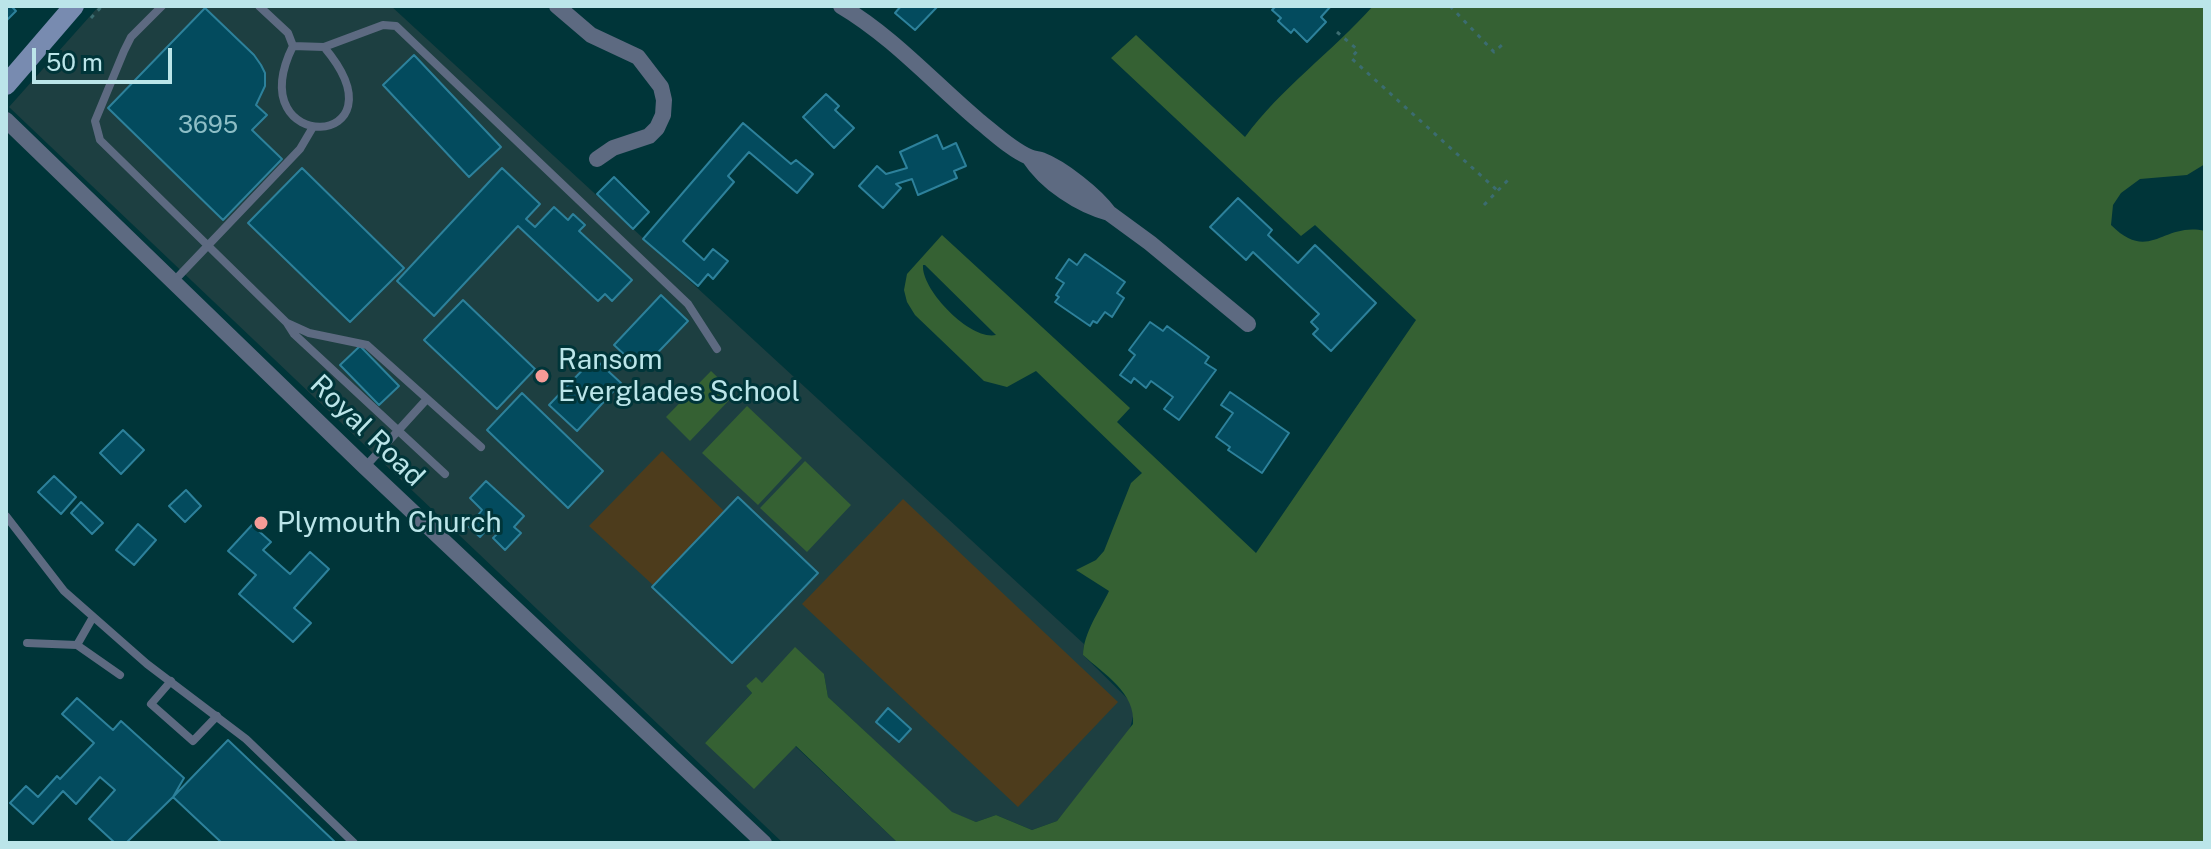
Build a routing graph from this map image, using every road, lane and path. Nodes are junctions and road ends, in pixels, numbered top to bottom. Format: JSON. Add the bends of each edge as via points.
{"nodes":[{"id":1,"x":74,"y":6,"type":"edge"},
{"id":2,"x":162,"y":6,"type":"edge"},
{"id":3,"x":259,"y":6,"type":"edge"},
{"id":4,"x":557,"y":6,"type":"edge"},
{"id":5,"x":841,"y":6,"type":"edge"},
{"id":6,"x":1450,"y":6,"type":"edge"},
{"id":7,"x":1337,"y":32,"type":"dead end"},
{"id":8,"x":1502,"y":45,"type":"dead end"},
{"id":9,"x":293,"y":46,"type":"junction"},
{"id":10,"x":324,"y":47,"type":"junction"},
{"id":11,"x":6,"y":85,"type":"edge"},
{"id":12,"x":6,"y":120,"type":"edge"},
{"id":13,"x":313,"y":127,"type":"junction"},
{"id":14,"x":597,"y":159,"type":"dead end"},
{"id":15,"x":1508,"y":180,"type":"dead end"},
{"id":16,"x":1498,"y":191,"type":"junction"},
{"id":17,"x":1484,"y":205,"type":"dead end"},
{"id":18,"x":207,"y":247,"type":"junction"},
{"id":19,"x":174,"y":281,"type":"junction"},
{"id":20,"x":287,"y":323,"type":"junction"},
{"id":21,"x":1248,"y":324,"type":"dead end"},
{"id":22,"x":717,"y":349,"type":"dead end"},
{"id":23,"x":426,"y":400,"type":"junction"},
{"id":24,"x":397,"y":431,"type":"junction"},
{"id":25,"x":481,"y":447,"type":"dead end"},
{"id":26,"x":365,"y":467,"type":"junction"},
{"id":27,"x":445,"y":474,"type":"dead end"},
{"id":28,"x":6,"y":516,"type":"edge"},
{"id":29,"x":93,"y":617,"type":"junction"},
{"id":30,"x":27,"y":643,"type":"dead end"},
{"id":31,"x":77,"y":645,"type":"junction"},
{"id":32,"x":120,"y":675,"type":"dead end"},
{"id":33,"x":171,"y":681,"type":"junction"},
{"id":34,"x":217,"y":716,"type":"junction"},
{"id":35,"x":354,"y":843,"type":"edge"},
{"id":36,"x":764,"y":843,"type":"edge"}],
"edges":[{"from":1,"to":11,"type":"main road"},
{"from":2,"to":18,"type":"lane","via":[[131,37],[94,127],[100,140]]},
{"from":3,"to":9,"type":"lane","via":[[288,33]]},
{"from":4,"to":14,"type":"street","via":[[591,35],[638,57],[661,87],[663,115],[657,128]]},
{"from":5,"to":21,"type":"street","via":[[1029,157],[1039,172],[1092,208],[1109,213]]},
{"from":6,"to":8,"type":"path","via":[[1494,52]]},
{"from":7,"to":16,"type":"path","via":[[1358,50],[1351,58]]},
{"from":9,"to":10,"type":"lane"},
{"from":9,"to":13,"type":"lane","via":[[281,74],[287,108],[294,120]]},
{"from":10,"to":13,"type":"lane","via":[[351,94],[348,111],[339,121]]},
{"from":10,"to":22,"type":"lane","via":[[383,25],[396,26],[688,304]]},
{"from":12,"to":19,"type":"street","name":"Royal Road"},
{"from":13,"to":18,"type":"lane","via":[[300,149]]},
{"from":15,"to":16,"type":"path"},
{"from":16,"to":17,"type":"path"},
{"from":18,"to":19,"type":"lane"},
{"from":18,"to":20,"type":"lane"},
{"from":19,"to":26,"type":"street","name":"Royal Road"},
{"from":20,"to":23,"type":"lane","via":[[367,345]]},
{"from":20,"to":24,"type":"lane"},
{"from":23,"to":24,"type":"lane"},
{"from":23,"to":25,"type":"lane"},
{"from":24,"to":26,"type":"lane"},
{"from":24,"to":27,"type":"lane"},
{"from":26,"to":36,"type":"street","name":"Royal Road"},
{"from":28,"to":29,"type":"lane","via":[[64,591]]},
{"from":29,"to":31,"type":"lane"},
{"from":29,"to":33,"type":"lane"},
{"from":30,"to":31,"type":"lane"},
{"from":31,"to":32,"type":"lane"},
{"from":33,"to":34,"type":"lane"},
{"from":33,"to":34,"type":"lane","via":[[151,704],[193,741]]},
{"from":34,"to":35,"type":"lane"}]}
